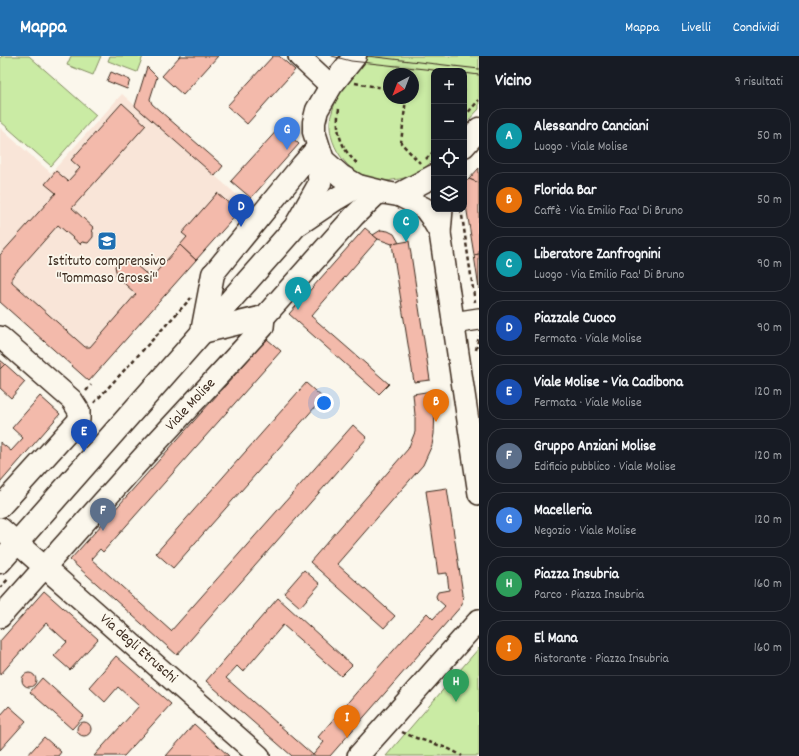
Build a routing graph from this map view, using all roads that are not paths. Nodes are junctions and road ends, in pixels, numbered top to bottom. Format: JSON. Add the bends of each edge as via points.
{"nodes":[{"id":1,"x":299,"y":56,"type":"edge"},
{"id":2,"x":355,"y":56,"type":"edge"},
{"id":3,"x":341,"y":91,"type":"junction"},
{"id":4,"x":479,"y":130,"type":"edge"},
{"id":5,"x":467,"y":143,"type":"edge"},
{"id":6,"x":321,"y":154,"type":"junction"},
{"id":7,"x":424,"y":170,"type":"edge"},
{"id":8,"x":374,"y":185,"type":"junction"},
{"id":9,"x":442,"y":212,"type":"edge"},
{"id":10,"x":295,"y":227,"type":"junction"},
{"id":11,"x":440,"y":233,"type":"junction"},
{"id":12,"x":212,"y":274,"type":"joint"},
{"id":13,"x":477,"y":312,"type":"edge"},
{"id":14,"x":264,"y":317,"type":"junction"},
{"id":15,"x":453,"y":323,"type":"junction"},
{"id":16,"x":202,"y":332,"type":"junction"},
{"id":17,"x":0,"y":336,"type":"edge"},
{"id":18,"x":479,"y":494,"type":"edge"},
{"id":19,"x":0,"y":507,"type":"edge"},
{"id":20,"x":0,"y":528,"type":"edge"},
{"id":21,"x":17,"y":543,"type":"junction"},
{"id":22,"x":0,"y":562,"type":"edge"},
{"id":23,"x":45,"y":567,"type":"junction"},
{"id":24,"x":0,"y":617,"type":"edge"},
{"id":25,"x":479,"y":620,"type":"edge"},
{"id":26,"x":259,"y":756,"type":"edge"},
{"id":27,"x":358,"y":756,"type":"edge"}],
"edges":[{"from":1,"to":3,"type":"street"},
{"from":2,"to":3,"type":"main road"},
{"from":3,"to":6,"type":"main road","via":[[323,98],[314,122],[314,132]]},
{"from":4,"to":5,"type":"main road"},
{"from":6,"to":8,"type":"main road","via":[[341,176]]},
{"from":6,"to":10,"type":"main road","via":[[320,183]]},
{"from":6,"to":12,"type":"street","via":[[302,165]]},
{"from":7,"to":8,"type":"main road"},
{"from":8,"to":10,"type":"main road","via":[[336,199]]},
{"from":8,"to":11,"type":"street","via":[[424,208]]},
{"from":8,"to":14,"type":"street","name":"Viale Molise","via":[[354,216]]},
{"from":9,"to":11,"type":"street"},
{"from":10,"to":16,"type":"main road"},
{"from":11,"to":15,"type":"street"},
{"from":12,"to":16,"type":"main road"},
{"from":13,"to":15,"type":"street"},
{"from":14,"to":16,"type":"main road"},
{"from":14,"to":23,"type":"street","name":"Viale Molise","via":[[263,327]]},
{"from":15,"to":18,"type":"street"},
{"from":16,"to":21,"type":"main road"},
{"from":17,"to":19,"type":"street","via":[[72,400],[79,411],[79,420]]},
{"from":20,"to":21,"type":"street","name":"Via degli Etruschi"},
{"from":21,"to":22,"type":"main road"},
{"from":21,"to":23,"type":"street","name":"Via degli Etruschi"},
{"from":23,"to":24,"type":"street","name":"Viale Molise"},
{"from":23,"to":26,"type":"street","name":"Via degli Etruschi"},
{"from":25,"to":27,"type":"street"}]}
